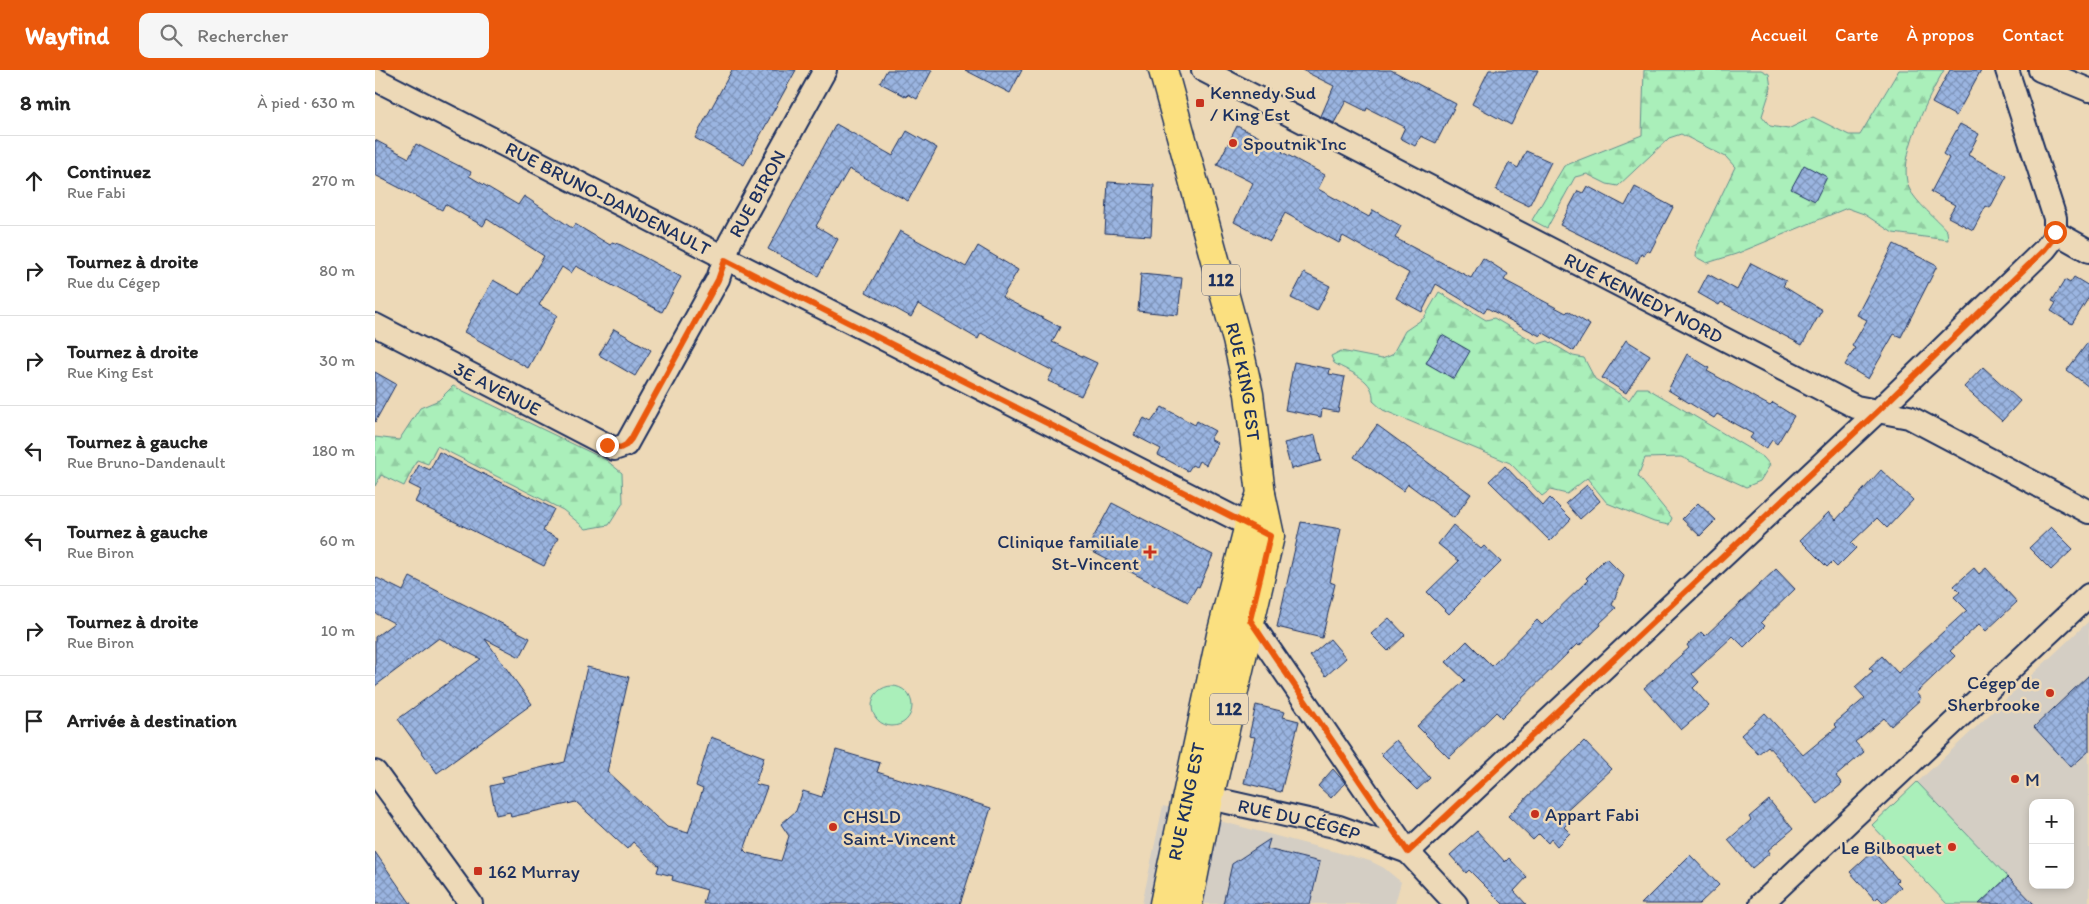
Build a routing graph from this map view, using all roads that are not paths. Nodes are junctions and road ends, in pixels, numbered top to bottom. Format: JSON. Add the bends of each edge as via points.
{"nodes":[{"id":1,"x":825,"y":70,"type":"edge"},
{"id":2,"x":1163,"y":70,"type":"edge"},
{"id":3,"x":1203,"y":70,"type":"edge"},
{"id":4,"x":2007,"y":70,"type":"edge"},
{"id":5,"x":2040,"y":70,"type":"edge"},
{"id":6,"x":375,"y":80,"type":"edge"},
{"id":7,"x":2089,"y":90,"type":"edge"},
{"id":8,"x":2055,"y":232,"type":"junction"},
{"id":9,"x":2089,"y":251,"type":"edge"},
{"id":10,"x":725,"y":260,"type":"junction"},
{"id":11,"x":375,"y":324,"type":"edge"},
{"id":12,"x":1878,"y":411,"type":"junction"},
{"id":13,"x":620,"y":448,"type":"joint"},
{"id":14,"x":2089,"y":512,"type":"edge"},
{"id":15,"x":1259,"y":530,"type":"junction"},
{"id":16,"x":2089,"y":595,"type":"edge"},
{"id":17,"x":1250,"y":620,"type":"junction"},
{"id":18,"x":375,"y":772,"type":"edge"},
{"id":19,"x":1199,"y":796,"type":"junction"},
{"id":20,"x":1408,"y":852,"type":"junction"},
{"id":21,"x":471,"y":904,"type":"edge"},
{"id":22,"x":1164,"y":904,"type":"edge"},
{"id":23,"x":1187,"y":904,"type":"edge"},
{"id":24,"x":1456,"y":904,"type":"edge"},
{"id":25,"x":1761,"y":904,"type":"edge"}],
"edges":[{"from":1,"to":10,"type":"street","name":"RUE BIRON","via":[[731,242]]},
{"from":2,"to":15,"type":"main road","name":"RUE KING EST","number":"112","via":[[1237,340],[1254,426],[1261,494]]},
{"from":3,"to":12,"type":"street","name":"RUE KENNEDY NORD","via":[[1856,407]]},
{"from":4,"to":8,"type":"street","via":[[2055,218]]},
{"from":5,"to":7,"type":"street"},
{"from":6,"to":10,"type":"street","name":"RUE BRUNO-DANDENAULT"},
{"from":8,"to":9,"type":"street"},
{"from":8,"to":12,"type":"street","via":[[2045,249]]},
{"from":10,"to":13,"type":"street","name":"RUE BIRON","via":[[718,280],[631,439]]},
{"from":10,"to":15,"type":"street","name":"RUE BRUNO-DANDENAULT"},
{"from":11,"to":13,"type":"street","name":"3E AVENUE","via":[[607,445]]},
{"from":12,"to":14,"type":"street","name":"RUE KENNEDY NORD","via":[[1909,417]]},
{"from":12,"to":20,"type":"street"},
{"from":15,"to":17,"type":"main road","name":"RUE KING EST","number":"112"},
{"from":15,"to":19,"type":"main road","name":"RUE KING EST","number":"112","via":[[1221,635]]},
{"from":16,"to":25,"type":"street"},
{"from":17,"to":19,"type":"main road","name":"RUE KING EST","number":"112"},
{"from":17,"to":20,"type":"street","name":"RUE DU CÉGEP"},
{"from":18,"to":21,"type":"street"},
{"from":19,"to":20,"type":"street","name":"RUE DU CÉGEP","via":[[1339,826]]},
{"from":19,"to":22,"type":"main road","name":"RUE KING EST","number":"112"},
{"from":19,"to":23,"type":"main road","name":"RUE KING EST","number":"112"},
{"from":20,"to":24,"type":"street","name":"RUE DU CÉGEP"}]}
